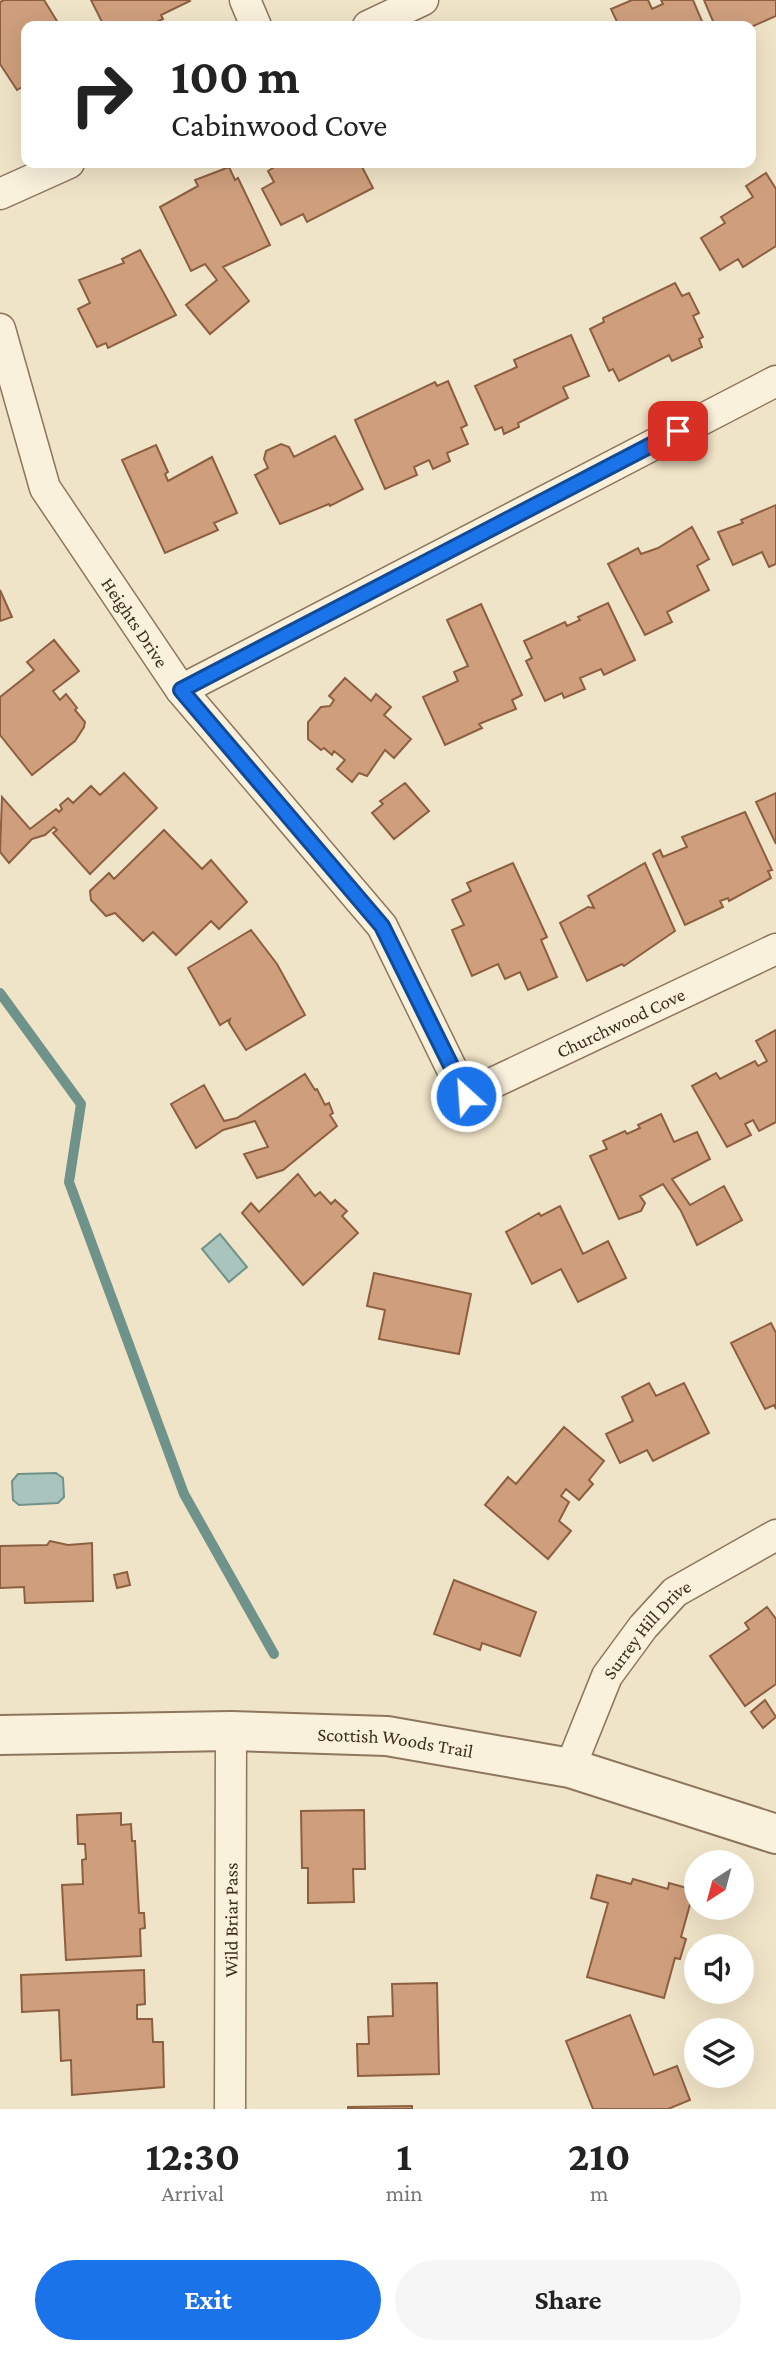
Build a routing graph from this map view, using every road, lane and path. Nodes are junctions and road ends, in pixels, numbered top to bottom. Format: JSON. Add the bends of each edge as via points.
{"nodes":[{"id":1,"x":245,"y":0,"type":"edge"},
{"id":2,"x":423,"y":0,"type":"edge"},
{"id":3,"x":254,"y":21,"type":"edge"},
{"id":4,"x":379,"y":21,"type":"edge"},
{"id":5,"x":58,"y":168,"type":"edge"},
{"id":6,"x":0,"y":194,"type":"edge"},
{"id":7,"x":0,"y":329,"type":"edge"},
{"id":8,"x":776,"y":380,"type":"edge"},
{"id":9,"x":181,"y":690,"type":"junction"},
{"id":10,"x":776,"y":949,"type":"edge"},
{"id":11,"x":466,"y":1096,"type":"joint"},
{"id":12,"x":776,"y":1535,"type":"edge"},
{"id":13,"x":231,"y":1731,"type":"junction"},
{"id":14,"x":0,"y":1735,"type":"edge"},
{"id":15,"x":570,"y":1768,"type":"junction"},
{"id":16,"x":776,"y":1834,"type":"edge"},
{"id":17,"x":230,"y":2109,"type":"edge"}],
"edges":[{"from":1,"to":3,"type":"street"},
{"from":2,"to":4,"type":"street"},
{"from":5,"to":6,"type":"street"},
{"from":7,"to":9,"type":"street","name":"Heights Drive","via":[[45,488]]},
{"from":8,"to":9,"type":"street"},
{"from":9,"to":11,"type":"street","name":"Heights Drive","via":[[382,926]]},
{"from":10,"to":11,"type":"street","name":"Churchwood Cove"},
{"from":12,"to":15,"type":"street","name":"Surrey Hill Drive","via":[[675,1592],[643,1627],[607,1676]]},
{"from":13,"to":14,"type":"street","name":"Scottish Woods Trail"},
{"from":13,"to":15,"type":"street","name":"Scottish Woods Trail","via":[[387,1736]]},
{"from":13,"to":17,"type":"street","name":"Wild Briar Pass"},
{"from":15,"to":16,"type":"street","name":"Scottish Woods Trail"}]}
